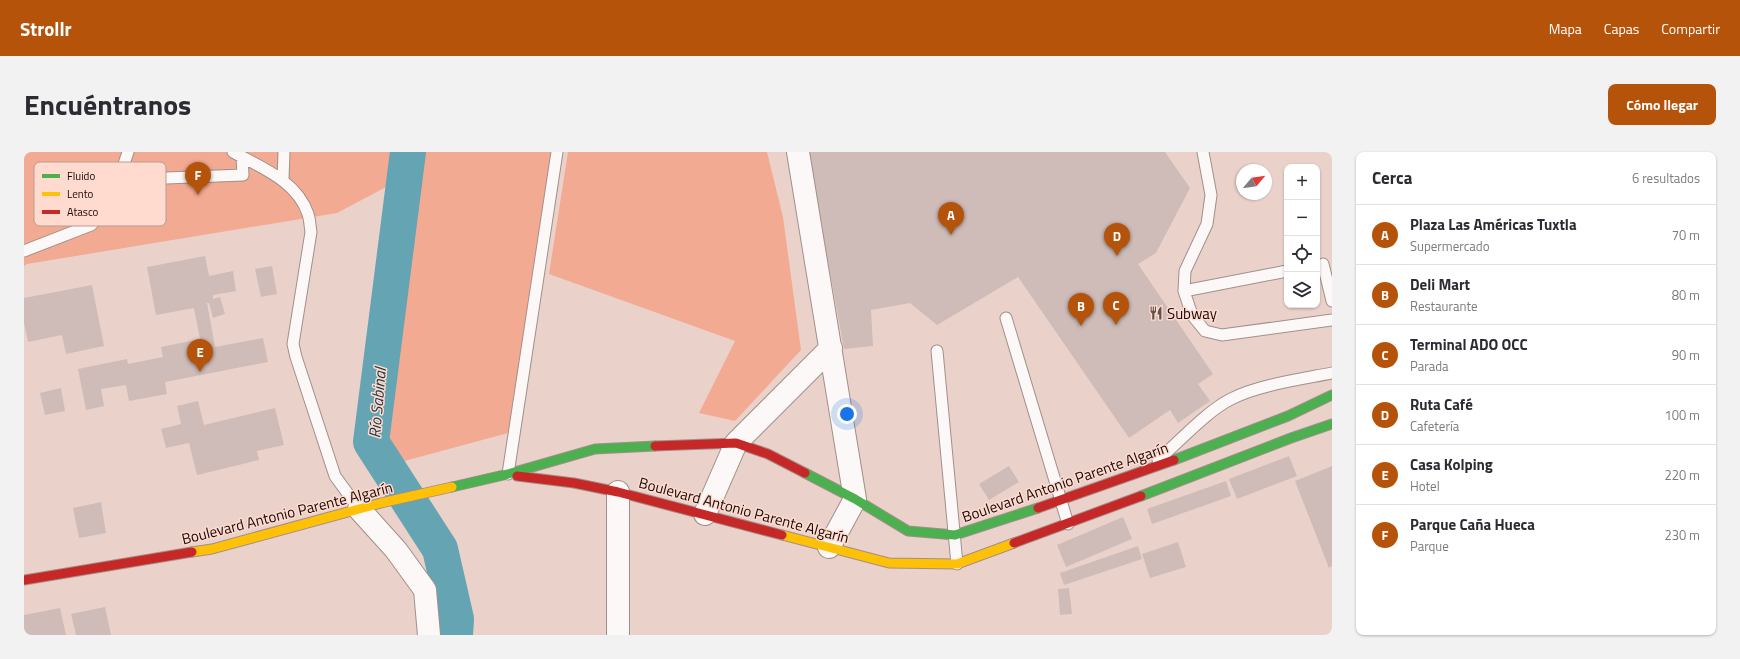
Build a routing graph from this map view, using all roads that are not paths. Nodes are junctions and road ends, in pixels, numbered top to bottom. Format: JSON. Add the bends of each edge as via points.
{"nodes":[{"id":1,"x":128,"y":152,"type":"edge"},
{"id":2,"x":284,"y":152,"type":"edge"},
{"id":3,"x":557,"y":152,"type":"edge"},
{"id":4,"x":798,"y":152,"type":"edge"},
{"id":5,"x":1203,"y":152,"type":"edge"},
{"id":6,"x":238,"y":155,"type":"edge"},
{"id":7,"x":125,"y":162,"type":"edge"},
{"id":8,"x":166,"y":178,"type":"dead end"},
{"id":9,"x":283,"y":179,"type":"junction"},
{"id":10,"x":89,"y":226,"type":"edge"},
{"id":11,"x":24,"y":251,"type":"edge"},
{"id":12,"x":1324,"y":263,"type":"edge"},
{"id":13,"x":1284,"y":271,"type":"edge"},
{"id":14,"x":1184,"y":291,"type":"junction"},
{"id":15,"x":1332,"y":301,"type":"edge"},
{"id":16,"x":1006,"y":318,"type":"dead end"},
{"id":17,"x":1332,"y":320,"type":"edge"},
{"id":18,"x":831,"y":348,"type":"junction"},
{"id":19,"x":937,"y":351,"type":"dead end"},
{"id":20,"x":1332,"y":373,"type":"edge"},
{"id":21,"x":1332,"y":395,"type":"edge"},
{"id":22,"x":1332,"y":424,"type":"edge"},
{"id":23,"x":736,"y":443,"type":"junction"},
{"id":24,"x":1147,"y":469,"type":"junction"},
{"id":25,"x":503,"y":475,"type":"junction"},
{"id":26,"x":618,"y":492,"type":"junction"},
{"id":27,"x":855,"y":499,"type":"junction"},
{"id":28,"x":1061,"y":500,"type":"junction"},
{"id":29,"x":358,"y":509,"type":"junction"},
{"id":30,"x":706,"y":514,"type":"junction"},
{"id":31,"x":1068,"y":524,"type":"junction"},
{"id":32,"x":955,"y":535,"type":"junction"},
{"id":33,"x":829,"y":547,"type":"junction"},
{"id":34,"x":957,"y":564,"type":"junction"},
{"id":35,"x":24,"y":580,"type":"edge"},
{"id":36,"x":429,"y":635,"type":"edge"},
{"id":37,"x":618,"y":635,"type":"edge"}],
"edges":[{"from":1,"to":7,"type":"lane"},
{"from":2,"to":9,"type":"lane"},
{"from":3,"to":25,"type":"lane"},
{"from":4,"to":18,"type":"street"},
{"from":5,"to":14,"type":"lane","via":[[1211,195],[1209,210],[1207,224],[1185,271]]},
{"from":6,"to":8,"type":"lane","via":[[243,175]]},
{"from":6,"to":9,"type":"lane"},
{"from":9,"to":29,"type":"lane","via":[[306,209],[311,232],[294,344],[296,357],[335,476]]},
{"from":10,"to":11,"type":"lane"},
{"from":12,"to":15,"type":"lane"},
{"from":13,"to":14,"type":"lane"},
{"from":14,"to":17,"type":"lane","via":[[1192,316],[1205,331],[1222,336]]},
{"from":16,"to":28,"type":"lane"},
{"from":18,"to":23,"type":"street"},
{"from":18,"to":27,"type":"street"},
{"from":19,"to":32,"type":"lane"},
{"from":20,"to":24,"type":"lane","via":[[1248,391],[1230,399]]},
{"from":21,"to":24,"type":"main road","name":"Boulevard Antonio Parente Algarín","via":[[1281,419]]},
{"from":22,"to":31,"type":"main road","name":"Boulevard Antonio Parente Algarín"},
{"from":23,"to":25,"type":"main road","name":"Boulevard Antonio Parente Algarín","via":[[596,449]]},
{"from":23,"to":27,"type":"main road","name":"Boulevard Antonio Parente Algarín","via":[[768,454]]},
{"from":23,"to":30,"type":"street"},
{"from":24,"to":28,"type":"main road","name":"Boulevard Antonio Parente Algarín"},
{"from":25,"to":26,"type":"main road","name":"Boulevard Antonio Parente Algarín","via":[[574,483]]},
{"from":25,"to":29,"type":"main road","name":"Boulevard Antonio Parente Algarín"},
{"from":26,"to":30,"type":"main road","name":"Boulevard Antonio Parente Algarín"},
{"from":26,"to":37,"type":"street"},
{"from":27,"to":32,"type":"main road","name":"Boulevard Antonio Parente Algarín","via":[[908,530]]},
{"from":27,"to":33,"type":"street"},
{"from":28,"to":31,"type":"lane"},
{"from":28,"to":32,"type":"main road","name":"Boulevard Antonio Parente Algarín"},
{"from":29,"to":35,"type":"main road","name":"Boulevard Antonio Parente Algarín","via":[[212,549]]},
{"from":29,"to":36,"type":"street","via":[[396,550],[424,590]]},
{"from":30,"to":33,"type":"main road","name":"Boulevard Antonio Parente Algarín"},
{"from":31,"to":34,"type":"main road","name":"Boulevard Antonio Parente Algarín"},
{"from":32,"to":34,"type":"lane"},
{"from":33,"to":34,"type":"main road","name":"Boulevard Antonio Parente Algarín","via":[[889,563]]}]}
